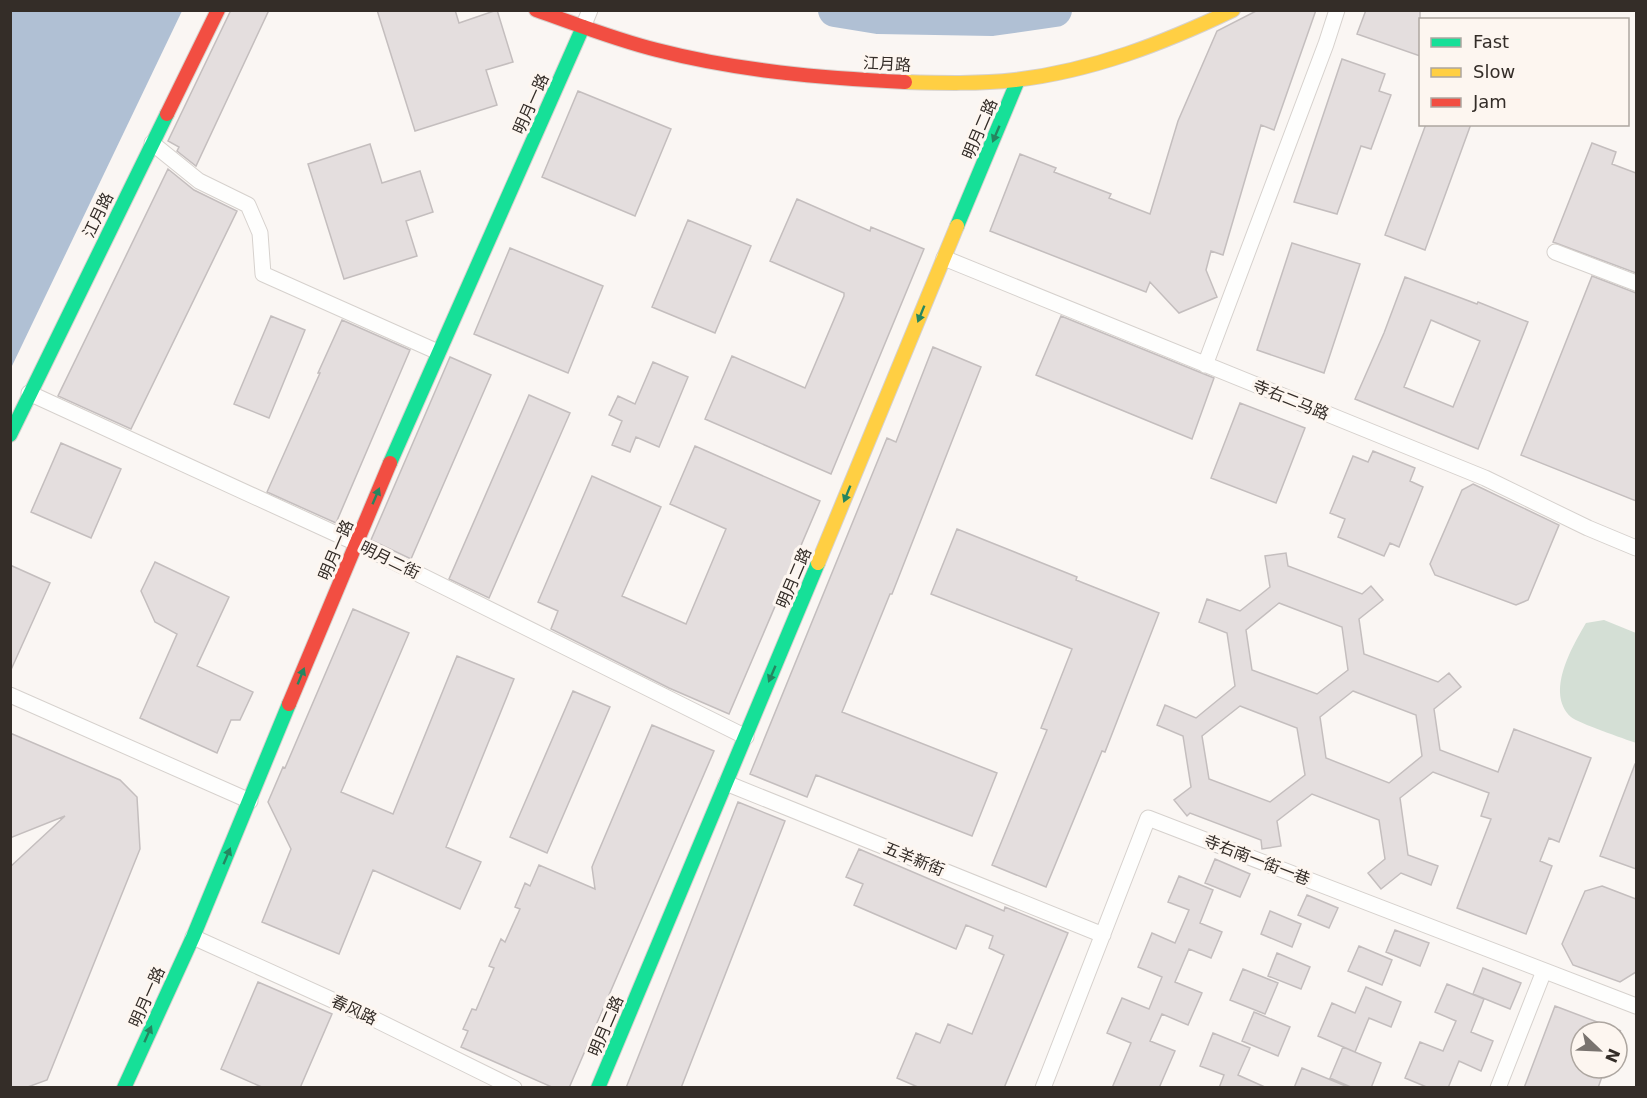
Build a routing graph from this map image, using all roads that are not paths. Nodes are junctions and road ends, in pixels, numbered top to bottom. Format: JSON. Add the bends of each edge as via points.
{"nodes":[{"id":1,"x":218,"y":10,"type":"edge"},
{"id":2,"x":536,"y":10,"type":"edge"},
{"id":3,"x":590,"y":10,"type":"edge"},
{"id":4,"x":1233,"y":10,"type":"edge"},
{"id":5,"x":1337,"y":10,"type":"edge"},
{"id":6,"x":583,"y":27,"type":"junction"},
{"id":7,"x":1018,"y":80,"type":"junction"},
{"id":8,"x":152,"y":143,"type":"junction"},
{"id":9,"x":1555,"y":252,"type":"dead end"},
{"id":10,"x":944,"y":258,"type":"junction"},
{"id":11,"x":1636,"y":283,"type":"edge"},
{"id":12,"x":438,"y":351,"type":"junction"},
{"id":13,"x":1205,"y":366,"type":"junction"},
{"id":14,"x":29,"y":393,"type":"junction"},
{"id":15,"x":10,"y":435,"type":"edge"},
{"id":16,"x":356,"y":543,"type":"junction"},
{"id":17,"x":1636,"y":548,"type":"edge"},
{"id":18,"x":10,"y":695,"type":"edge"},
{"id":19,"x":746,"y":737,"type":"junction"},
{"id":20,"x":726,"y":783,"type":"junction"},
{"id":21,"x":249,"y":801,"type":"junction"},
{"id":22,"x":1102,"y":935,"type":"junction"},
{"id":23,"x":193,"y":937,"type":"junction"},
{"id":24,"x":1544,"y":971,"type":"junction"},
{"id":25,"x":1636,"y":1006,"type":"edge"},
{"id":26,"x":124,"y":1088,"type":"edge"},
{"id":27,"x":514,"y":1088,"type":"edge"},
{"id":28,"x":598,"y":1088,"type":"edge"},
{"id":29,"x":1043,"y":1088,"type":"edge"},
{"id":30,"x":1498,"y":1088,"type":"edge"}],
"edges":[{"from":1,"to":8,"type":"street","name":"江月路"},
{"from":2,"to":6,"type":"street","name":"江月路"},
{"from":3,"to":6,"type":"street"},
{"from":4,"to":7,"type":"street","name":"江月路","via":[[1135,52]]},
{"from":5,"to":13,"type":"street"},
{"from":6,"to":7,"type":"street","name":"江月路","via":[[696,59],[781,72],[942,83]]},
{"from":6,"to":12,"type":"street","name":"明月一路"},
{"from":7,"to":10,"type":"street","name":"明月二路","one_way":true},
{"from":8,"to":12,"type":"street","via":[[199,182],[248,206],[260,233],[263,274]]},
{"from":8,"to":14,"type":"street","name":"江月路"},
{"from":9,"to":11,"type":"street"},
{"from":10,"to":13,"type":"street","name":"寺右二马路"},
{"from":10,"to":19,"type":"street","name":"明月二路","one_way":true},
{"from":16,"to":12,"type":"street","name":"明月一路","one_way":true},
{"from":13,"to":17,"type":"street","name":"寺右二马路","via":[[1485,478]]},
{"from":14,"to":15,"type":"street","name":"江月路"},
{"from":14,"to":16,"type":"street","name":"明月二街"},
{"from":16,"to":19,"type":"street","name":"明月二街"},
{"from":21,"to":16,"type":"street","name":"明月一路","one_way":true},
{"from":18,"to":21,"type":"street"},
{"from":19,"to":20,"type":"street","name":"明月二路"},
{"from":20,"to":22,"type":"street","name":"五羊新街"},
{"from":20,"to":28,"type":"street","name":"明月二路"},
{"from":23,"to":21,"type":"street","name":"明月一路","one_way":true},
{"from":22,"to":24,"type":"street","name":"寺右南一街一巷","via":[[1148,818]]},
{"from":22,"to":29,"type":"street","name":"寺右南一街一巷"},
{"from":26,"to":23,"type":"street","name":"明月一路","one_way":true},
{"from":23,"to":27,"type":"street","name":"春风路"},
{"from":24,"to":25,"type":"street","name":"寺右南一街一巷"},
{"from":24,"to":30,"type":"street"}]}
